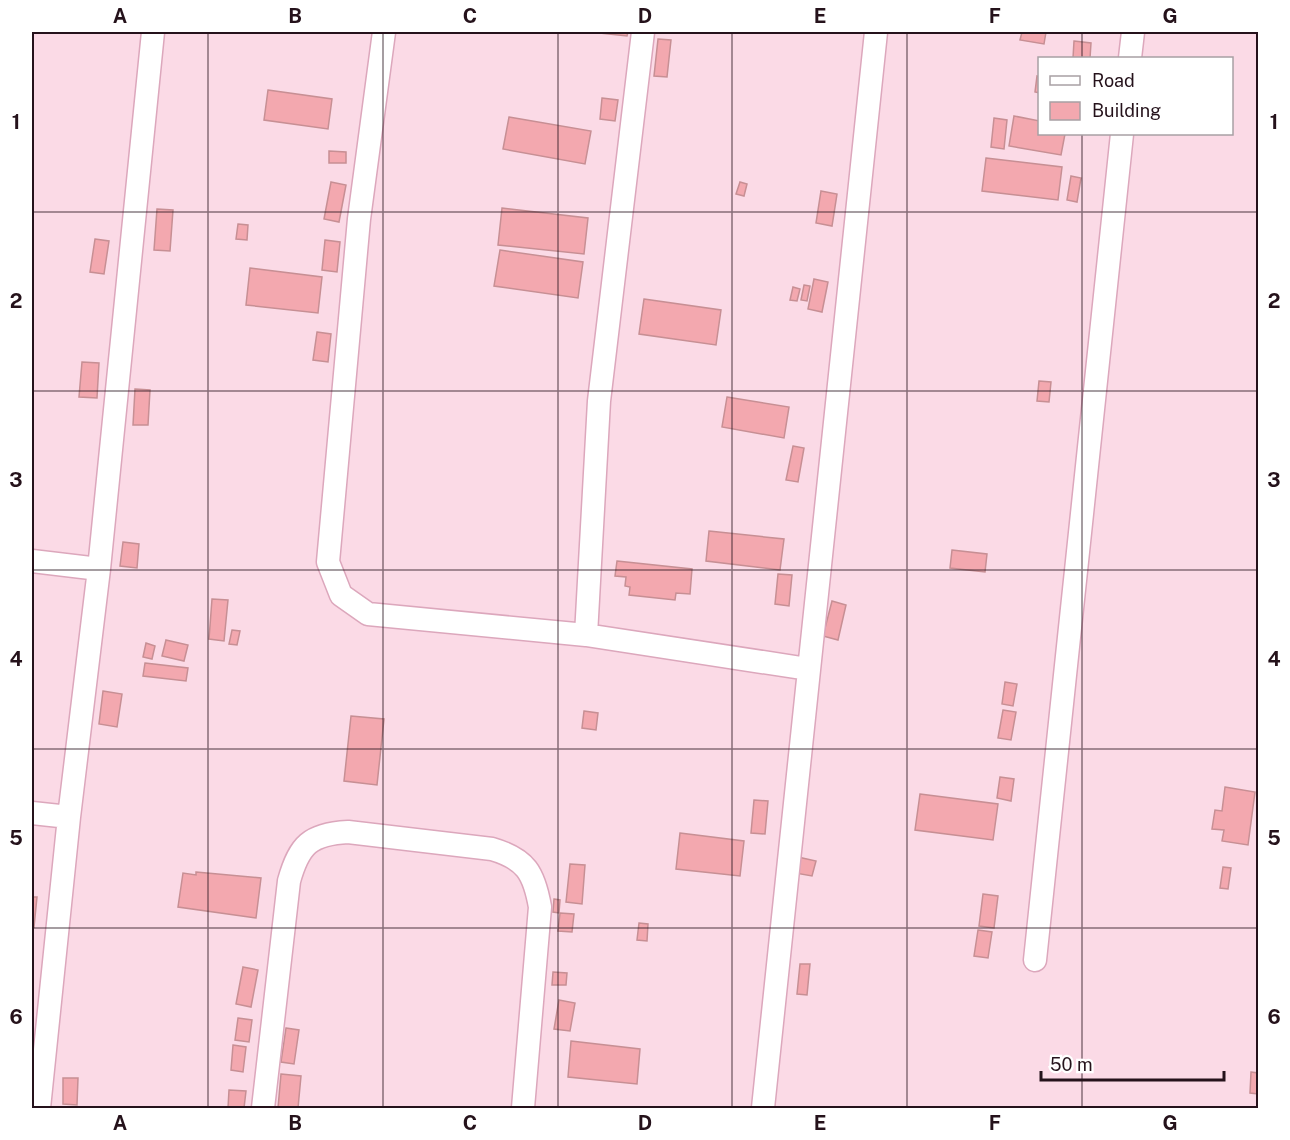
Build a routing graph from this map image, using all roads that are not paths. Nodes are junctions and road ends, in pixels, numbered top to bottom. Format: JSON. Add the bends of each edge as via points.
{"nodes":[{"id":1,"x":153,"y":32,"type":"edge"},
{"id":2,"x":384,"y":32,"type":"edge"},
{"id":3,"x":643,"y":32,"type":"edge"},
{"id":4,"x":876,"y":32,"type":"edge"},
{"id":5,"x":1132,"y":32,"type":"edge"},
{"id":6,"x":1130,"y":57,"type":"edge"},
{"id":7,"x":1122,"y":135,"type":"edge"},
{"id":8,"x":32,"y":561,"type":"edge"},
{"id":9,"x":99,"y":569,"type":"junction"},
{"id":10,"x":586,"y":635,"type":"junction"},
{"id":11,"x":808,"y":669,"type":"junction"},
{"id":12,"x":32,"y":813,"type":"edge"},
{"id":13,"x":69,"y":818,"type":"junction"},
{"id":14,"x":1035,"y":960,"type":"dead end"},
{"id":15,"x":39,"y":1108,"type":"edge"},
{"id":16,"x":263,"y":1108,"type":"edge"},
{"id":17,"x":522,"y":1108,"type":"edge"},
{"id":18,"x":763,"y":1108,"type":"edge"}],
"edges":[{"from":1,"to":9,"type":"street"},
{"from":2,"to":10,"type":"street","via":[[359,219],[328,562],[341,595],[368,614]]},
{"from":3,"to":10,"type":"street","via":[[599,401]]},
{"from":4,"to":11,"type":"street"},
{"from":5,"to":6,"type":"street"},
{"from":7,"to":14,"type":"street"},
{"from":8,"to":9,"type":"street"},
{"from":9,"to":13,"type":"street"},
{"from":10,"to":11,"type":"street"},
{"from":11,"to":18,"type":"street"},
{"from":12,"to":13,"type":"street"},
{"from":13,"to":15,"type":"street"},
{"from":16,"to":17,"type":"street","via":[[289,882],[295,861],[309,841],[327,833],[348,832],[492,849],[525,865],[536,883],[540,907]]}]}
